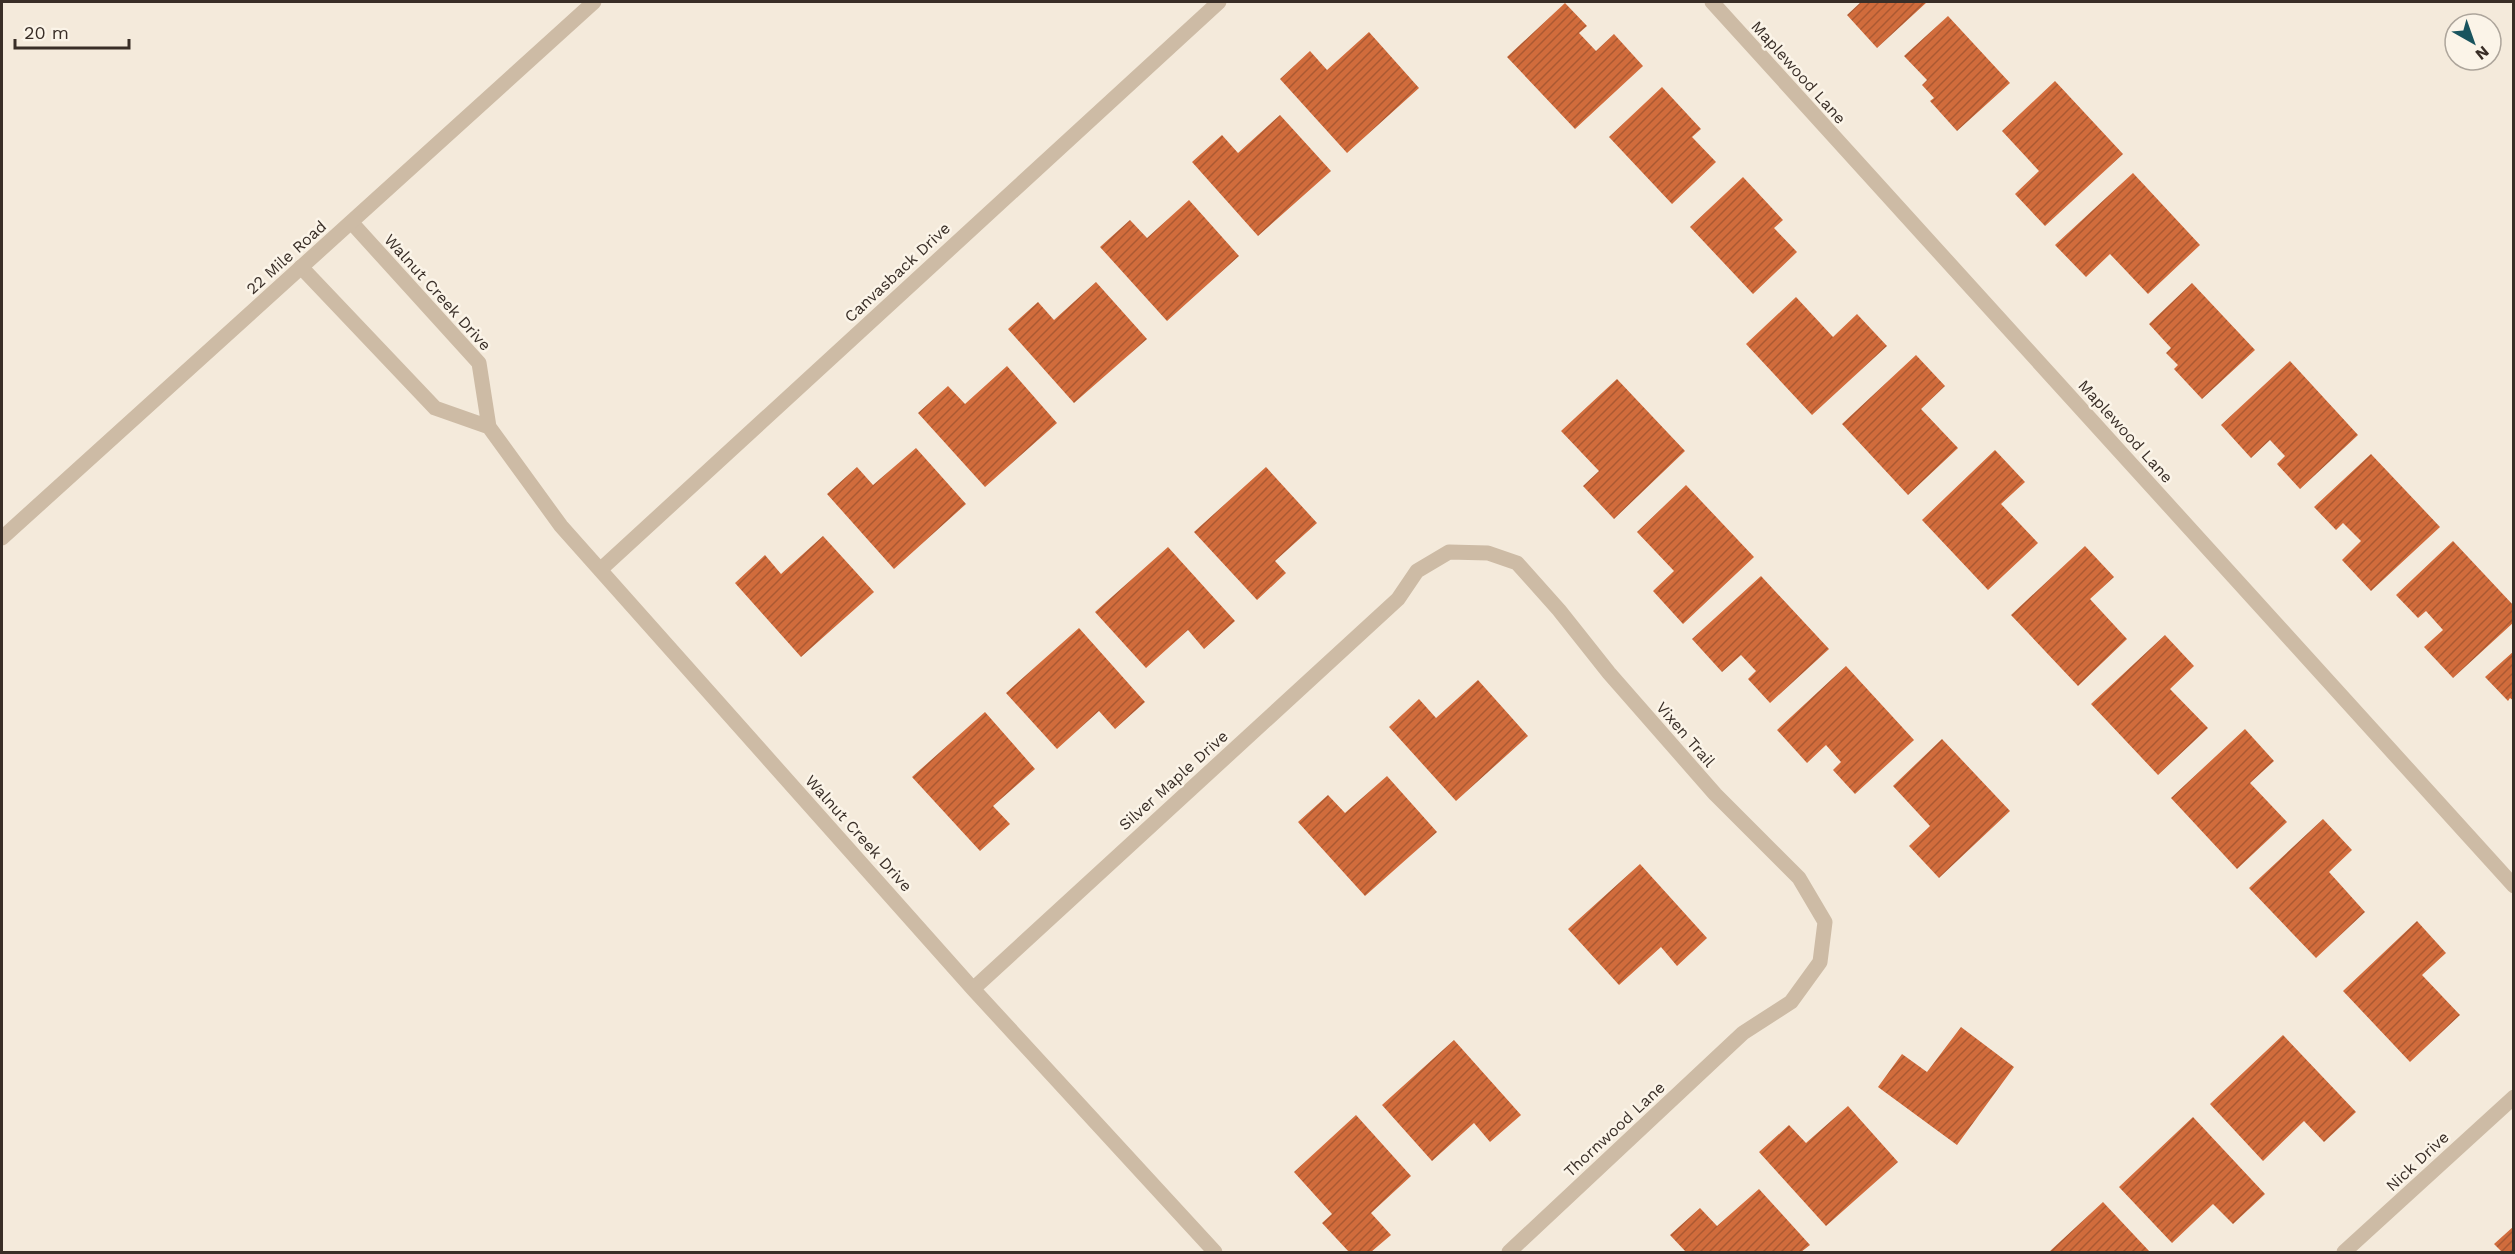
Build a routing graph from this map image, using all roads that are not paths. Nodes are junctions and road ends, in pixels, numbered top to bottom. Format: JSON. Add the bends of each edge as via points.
{"nodes":[{"id":1,"x":594,"y":2,"type":"edge"},
{"id":2,"x":1219,"y":2,"type":"edge"},
{"id":3,"x":1712,"y":2,"type":"edge"},
{"id":4,"x":352,"y":222,"type":"junction"},
{"id":5,"x":301,"y":267,"type":"junction"},
{"id":6,"x":489,"y":427,"type":"junction"},
{"id":7,"x":2,"y":538,"type":"edge"},
{"id":8,"x":600,"y":570,"type":"junction"},
{"id":9,"x":1398,"y":599,"type":"joint"},
{"id":10,"x":2514,"y":886,"type":"edge"},
{"id":11,"x":973,"y":989,"type":"junction"},
{"id":12,"x":1743,"y":1033,"type":"joint"},
{"id":13,"x":2514,"y":1097,"type":"edge"},
{"id":14,"x":1215,"y":1252,"type":"edge"},
{"id":15,"x":1509,"y":1252,"type":"edge"},
{"id":16,"x":2344,"y":1252,"type":"edge"}],
"edges":[{"from":1,"to":4,"type":"street","name":"22 Mile Road"},
{"from":2,"to":8,"type":"street","name":"Canvasback Drive"},
{"from":3,"to":10,"type":"street","name":"Maplewood Lane"},
{"from":4,"to":5,"type":"street","name":"22 Mile Road"},
{"from":4,"to":6,"type":"street","name":"Walnut Creek Drive","via":[[479,363]]},
{"from":5,"to":6,"type":"street","via":[[435,408]]},
{"from":5,"to":7,"type":"street","name":"22 Mile Road"},
{"from":6,"to":8,"type":"street","name":"Walnut Creek Drive","via":[[561,526]]},
{"from":8,"to":11,"type":"street","name":"Walnut Creek Drive"},
{"from":9,"to":11,"type":"street","name":"Silver Maple Drive"},
{"from":9,"to":12,"type":"street","name":"Vixen Trail","via":[[1417,572],[1449,552],[1488,553],[1517,563],[1715,794],[1799,878],[1825,922],[1820,962],[1791,1002]]},
{"from":11,"to":14,"type":"street","name":"Walnut Creek Drive"},
{"from":12,"to":15,"type":"street","name":"Thornwood Lane"},
{"from":13,"to":16,"type":"street","name":"Nick Drive"}]}
